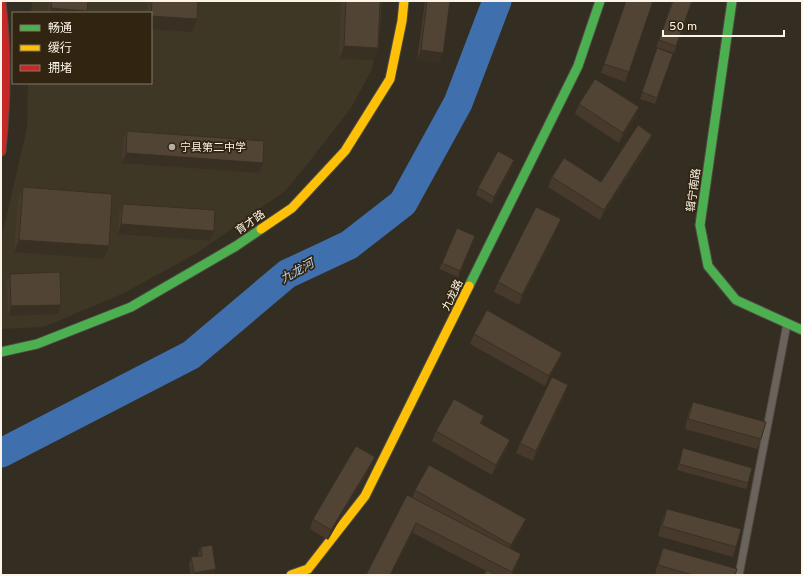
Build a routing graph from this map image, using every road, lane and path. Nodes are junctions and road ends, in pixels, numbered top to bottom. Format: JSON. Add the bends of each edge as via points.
{"nodes":[{"id":1,"x":404,"y":1,"type":"edge"},
{"id":2,"x":600,"y":1,"type":"edge"},
{"id":3,"x":732,"y":1,"type":"edge"},
{"id":4,"x":1,"y":2,"type":"edge"},
{"id":5,"x":1,"y":151,"type":"edge"},
{"id":6,"x":787,"y":324,"type":"junction"},
{"id":7,"x":802,"y":330,"type":"edge"},
{"id":8,"x":1,"y":352,"type":"edge"},
{"id":9,"x":291,"y":575,"type":"edge"},
{"id":10,"x":739,"y":575,"type":"edge"}],
"edges":[{"from":1,"to":8,"type":"street","name":"育才路","via":[[390,79],[345,151],[292,208],[236,246],[131,307],[37,344]]},
{"from":2,"to":9,"type":"street","name":"九龙路","via":[[578,66],[365,496],[308,568]]},
{"from":3,"to":6,"type":"street","name":"辑宁南路","via":[[700,225],[708,266],[736,300]]},
{"from":4,"to":5,"type":"street","via":[[5,84]]},
{"from":6,"to":7,"type":"street","name":"辑宁南路"},
{"from":6,"to":10,"type":"lane"}]}
